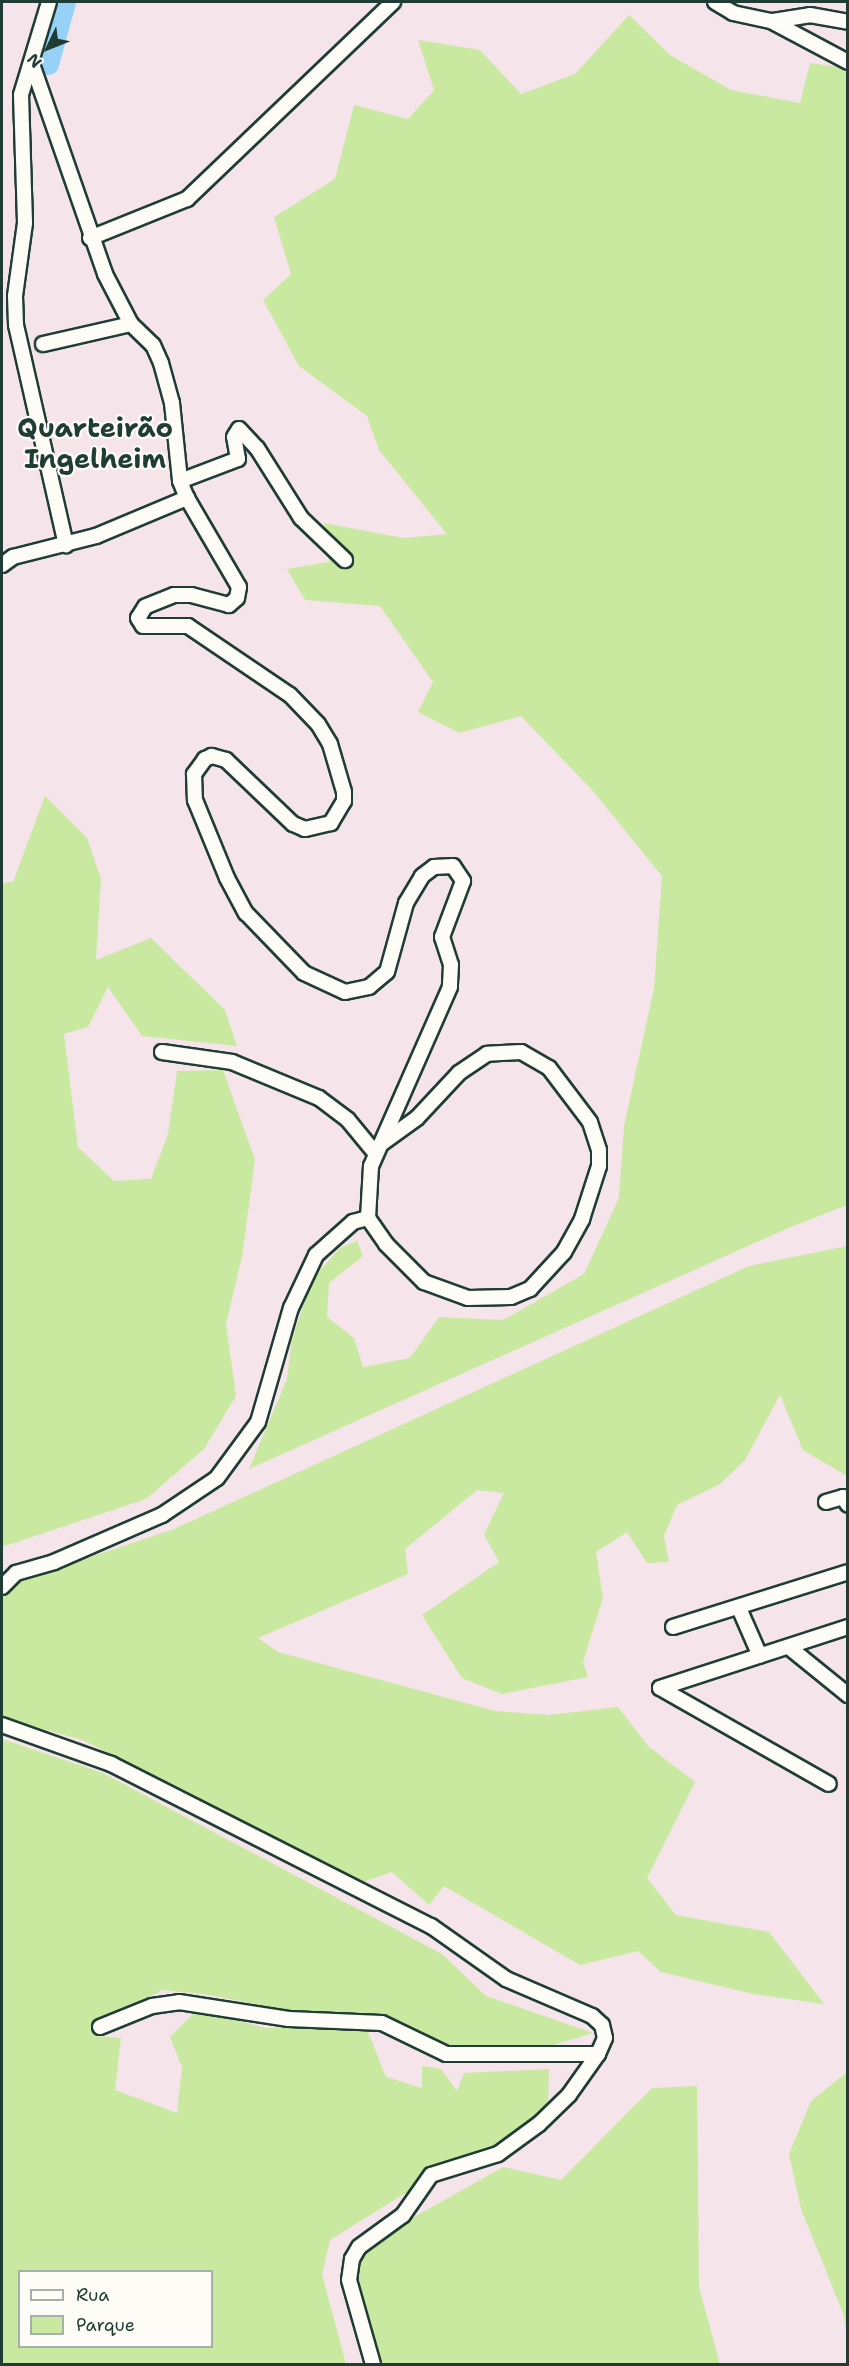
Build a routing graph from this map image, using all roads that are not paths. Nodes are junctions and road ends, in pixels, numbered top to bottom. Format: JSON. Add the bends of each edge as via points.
{"nodes":[{"id":1,"x":49,"y":2,"type":"edge"},
{"id":2,"x":393,"y":2,"type":"edge"},
{"id":3,"x":715,"y":2,"type":"edge"},
{"id":4,"x":771,"y":21,"type":"junction"},
{"id":5,"x":848,"y":22,"type":"edge"},
{"id":6,"x":848,"y":62,"type":"edge"},
{"id":7,"x":32,"y":64,"type":"junction"},
{"id":8,"x":90,"y":238,"type":"junction"},
{"id":9,"x":131,"y":324,"type":"junction"},
{"id":10,"x":43,"y":344,"type":"dead end"},
{"id":11,"x":180,"y":481,"type":"junction"},
{"id":12,"x":187,"y":498,"type":"junction"},
{"id":13,"x":66,"y":545,"type":"junction"},
{"id":14,"x":345,"y":560,"type":"dead end"},
{"id":15,"x":2,"y":565,"type":"edge"},
{"id":16,"x":162,"y":1052,"type":"dead end"},
{"id":17,"x":378,"y":1149,"type":"junction"},
{"id":18,"x":368,"y":1218,"type":"junction"},
{"id":19,"x":826,"y":1502,"type":"dead end"},
{"id":20,"x":848,"y":1505,"type":"edge"},
{"id":21,"x":848,"y":1572,"type":"edge"},
{"id":22,"x":2,"y":1587,"type":"edge"},
{"id":23,"x":739,"y":1608,"type":"junction"},
{"id":24,"x":673,"y":1627,"type":"dead end"},
{"id":25,"x":848,"y":1627,"type":"edge"},
{"id":26,"x":790,"y":1648,"type":"junction"},
{"id":27,"x":760,"y":1656,"type":"junction"},
{"id":28,"x":848,"y":1695,"type":"edge"},
{"id":29,"x":2,"y":1725,"type":"edge"},
{"id":30,"x":829,"y":1784,"type":"dead end"},
{"id":31,"x":100,"y":2027,"type":"dead end"},
{"id":32,"x":598,"y":2054,"type":"junction"},
{"id":33,"x":373,"y":2364,"type":"edge"}],
"edges":[{"from":1,"to":7,"type":"street"},
{"from":2,"to":8,"type":"street","via":[[187,199]]},
{"from":3,"to":4,"type":"street","via":[[733,13]]},
{"from":4,"to":5,"type":"street","via":[[810,15]]},
{"from":4,"to":6,"type":"street"},
{"from":7,"to":8,"type":"street"},
{"from":7,"to":13,"type":"street","via":[[21,95],[25,223],[15,296],[16,325]]},
{"from":8,"to":9,"type":"street"},
{"from":9,"to":10,"type":"street"},
{"from":9,"to":11,"type":"street","via":[[153,345],[169,386]]},
{"from":11,"to":12,"type":"street"},
{"from":11,"to":14,"type":"street","via":[[238,459],[234,437],[239,429],[256,448],[301,518]]},
{"from":12,"to":13,"type":"street"},
{"from":12,"to":17,"type":"street","via":[[240,593],[229,605],[191,595],[174,595],[141,611],[140,623],[151,627],[188,626],[290,695],[318,724],[330,744],[344,792],[344,801],[331,824],[305,829],[293,824],[226,759],[212,756],[197,766],[193,781],[195,800],[246,913],[304,973],[330,988],[357,992],[387,972],[406,903],[422,876],[443,864],[453,866],[463,881],[442,937],[451,965],[445,1005]]},
{"from":13,"to":15,"type":"street","via":[[14,557]]},
{"from":16,"to":17,"type":"street","via":[[232,1062],[319,1098]]},
{"from":17,"to":18,"type":"street","via":[[367,1179]]},
{"from":17,"to":18,"type":"street","via":[[417,1118],[459,1072],[487,1054],[521,1052],[549,1068],[584,1114],[599,1150],[599,1166],[582,1219],[564,1252],[530,1289],[511,1297],[468,1298],[424,1282],[386,1244]]},
{"from":18,"to":22,"type":"street","via":[[353,1222],[328,1241],[312,1263],[288,1317],[258,1422],[217,1478],[162,1515],[54,1562],[16,1573]]},
{"from":19,"to":20,"type":"street","via":[[843,1497]]},
{"from":21,"to":23,"type":"street"},
{"from":23,"to":24,"type":"street"},
{"from":23,"to":27,"type":"street"},
{"from":25,"to":26,"type":"street"},
{"from":26,"to":27,"type":"street"},
{"from":26,"to":28,"type":"street"},
{"from":27,"to":30,"type":"street","via":[[660,1688]]},
{"from":29,"to":32,"type":"street","via":[[111,1764],[431,1926],[506,1979],[592,2016],[602,2025],[606,2036]]},
{"from":31,"to":32,"type":"street","via":[[152,2006],[178,2002],[289,2019],[382,2023],[446,2054]]},
{"from":32,"to":33,"type":"street","via":[[569,2095],[539,2124],[498,2154],[431,2175],[403,2215],[359,2247],[352,2259],[349,2280]]}]}
